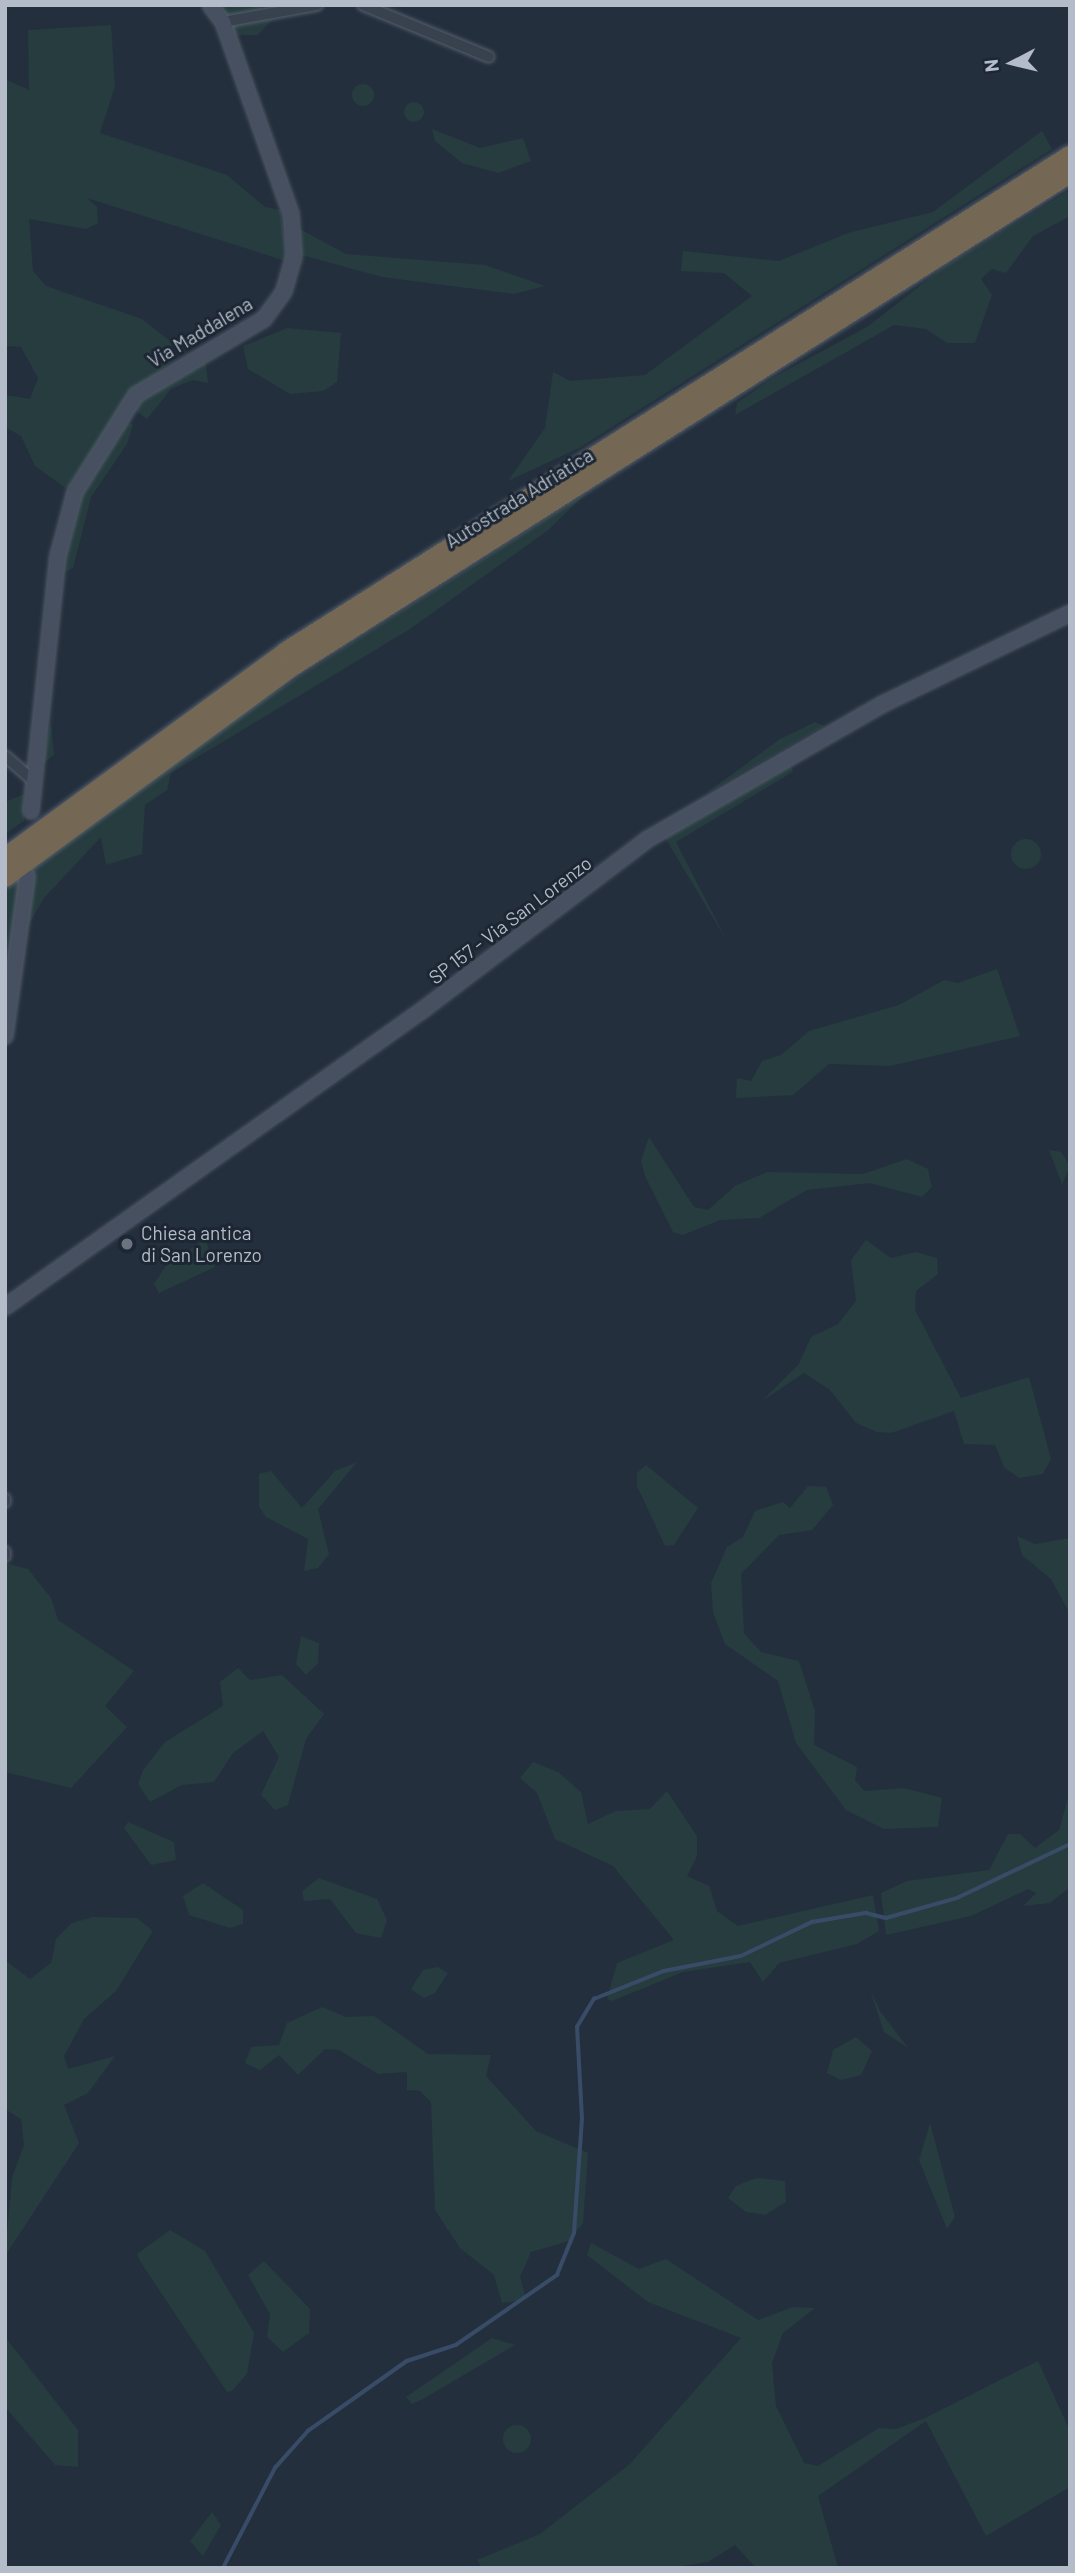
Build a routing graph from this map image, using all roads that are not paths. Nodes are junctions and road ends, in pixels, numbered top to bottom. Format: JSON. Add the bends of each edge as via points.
{"nodes":[{"id":1,"x":211,"y":5,"type":"edge"},
{"id":2,"x":317,"y":5,"type":"edge"},
{"id":3,"x":363,"y":5,"type":"edge"},
{"id":4,"x":223,"y":22,"type":"junction"},
{"id":5,"x":489,"y":57,"type":"dead end"},
{"id":6,"x":1070,"y":155,"type":"edge"},
{"id":7,"x":1070,"y":174,"type":"edge"},
{"id":8,"x":1070,"y":613,"type":"edge"},
{"id":9,"x":5,"y":756,"type":"edge"},
{"id":10,"x":33,"y":780,"type":"junction"},
{"id":11,"x":31,"y":811,"type":"dead end"},
{"id":12,"x":5,"y":857,"type":"edge"},
{"id":13,"x":27,"y":877,"type":"dead end"},
{"id":14,"x":5,"y":878,"type":"edge"},
{"id":15,"x":5,"y":1036,"type":"edge"},
{"id":16,"x":5,"y":1307,"type":"edge"}],
"edges":[{"from":1,"to":4,"type":"main road","name":"Via Maddalena"},
{"from":2,"to":4,"type":"street"},
{"from":3,"to":5,"type":"street"},
{"from":4,"to":10,"type":"main road","name":"Via Maddalena","via":[[291,214],[293,257],[284,291],[264,319],[136,395],[75,492],[58,556]]},
{"from":6,"to":12,"type":"highway","name":"Autostrada Adriatica","via":[[286,651]]},
{"from":7,"to":14,"type":"highway","name":"Autostrada Adriatica","via":[[294,666]]},
{"from":8,"to":16,"type":"main road","name":"SP 157 - Via San Lorenzo","via":[[883,704],[648,839],[424,1009]]},
{"from":9,"to":10,"type":"street"},
{"from":10,"to":11,"type":"main road","name":"Via Maddalena"},
{"from":13,"to":15,"type":"main road"}]}
